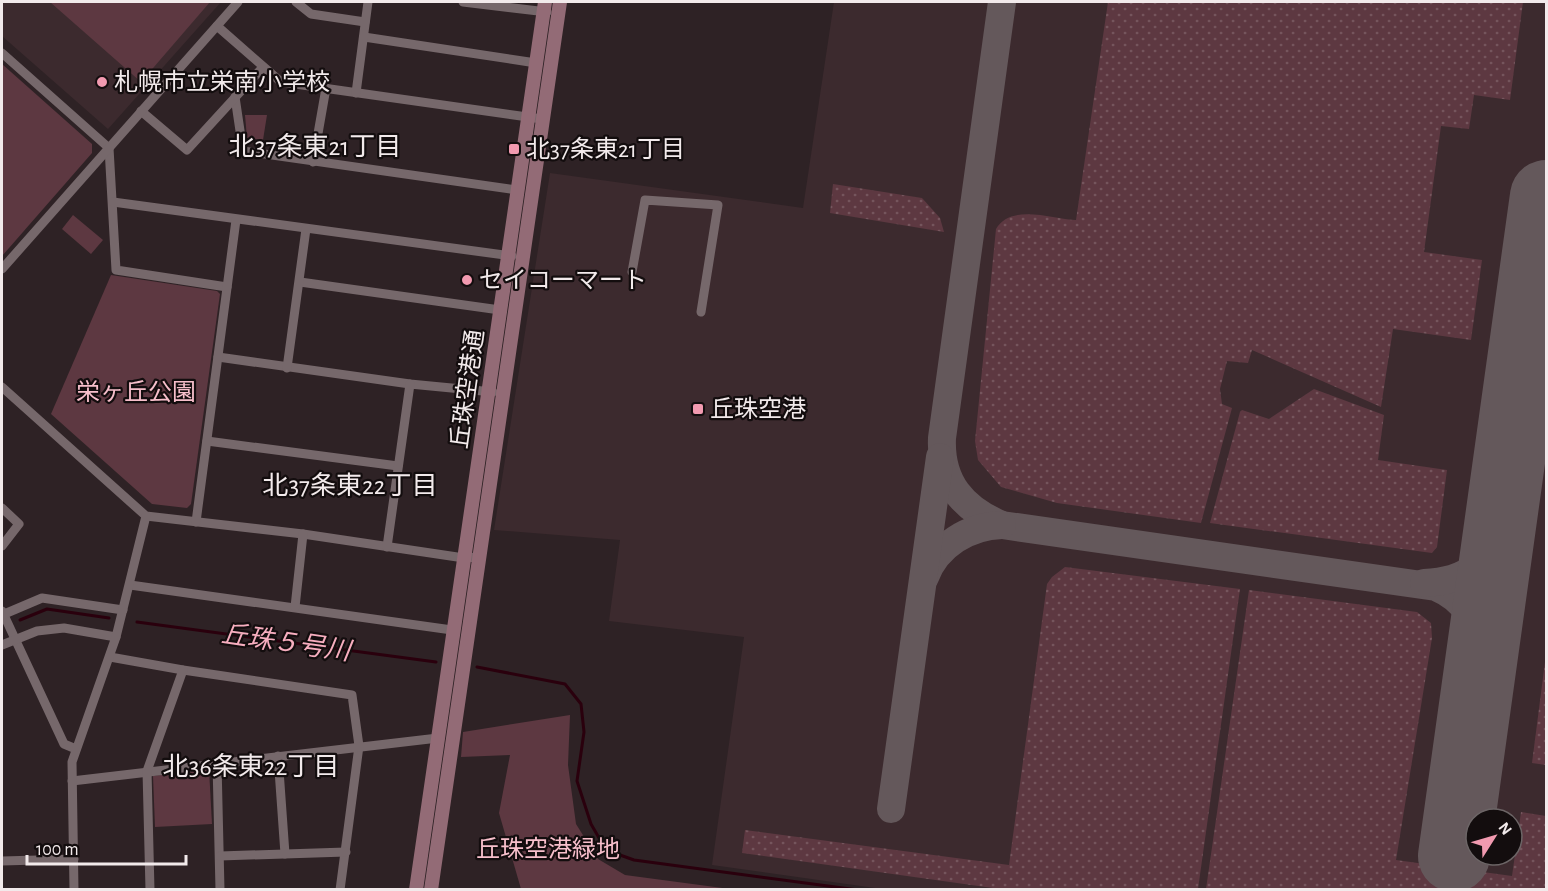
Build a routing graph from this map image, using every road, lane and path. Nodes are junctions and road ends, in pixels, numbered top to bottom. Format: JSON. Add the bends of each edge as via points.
{"nodes":[{"id":1,"x":238,"y":2,"type":"edge"},
{"id":2,"x":296,"y":2,"type":"edge"},
{"id":3,"x":368,"y":2,"type":"edge"},
{"id":4,"x":463,"y":2,"type":"edge"},
{"id":5,"x":544,"y":7,"type":"edge"},
{"id":6,"x":559,"y":8,"type":"edge"},
{"id":7,"x":365,"y":22,"type":"junction"},
{"id":8,"x":217,"y":26,"type":"junction"},
{"id":9,"x":364,"y":37,"type":"junction"},
{"id":10,"x":2,"y":53,"type":"edge"},
{"id":11,"x":536,"y":63,"type":"junction"},
{"id":12,"x":263,"y":67,"type":"junction"},
{"id":13,"x":326,"y":88,"type":"junction"},
{"id":14,"x":356,"y":93,"type":"junction"},
{"id":15,"x":235,"y":97,"type":"junction"},
{"id":16,"x":141,"y":111,"type":"junction"},
{"id":17,"x":535,"y":118,"type":"junction"},
{"id":18,"x":109,"y":148,"type":"junction"},
{"id":19,"x":313,"y":162,"type":"junction"},
{"id":20,"x":517,"y":190,"type":"junction"},
{"id":21,"x":113,"y":202,"type":"junction"},
{"id":22,"x":236,"y":220,"type":"junction"},
{"id":23,"x":306,"y":229,"type":"junction"},
{"id":24,"x":514,"y":256,"type":"junction"},
{"id":25,"x":2,"y":269,"type":"edge"},
{"id":26,"x":632,"y":272,"type":"dead end"},
{"id":27,"x":300,"y":282,"type":"junction"},
{"id":28,"x":227,"y":287,"type":"junction"},
{"id":29,"x":500,"y":310,"type":"junction"},
{"id":30,"x":701,"y":312,"type":"dead end"},
{"id":31,"x":218,"y":357,"type":"junction"},
{"id":32,"x":287,"y":368,"type":"junction"},
{"id":33,"x":410,"y":384,"type":"junction"},
{"id":34,"x":2,"y":387,"type":"edge"},
{"id":35,"x":495,"y":392,"type":"junction"},
{"id":36,"x":207,"y":441,"type":"junction"},
{"id":37,"x":398,"y":466,"type":"junction"},
{"id":38,"x":2,"y":508,"type":"edge"},
{"id":39,"x":146,"y":516,"type":"junction"},
{"id":40,"x":196,"y":522,"type":"junction"},
{"id":41,"x":303,"y":534,"type":"junction"},
{"id":42,"x":2,"y":546,"type":"edge"},
{"id":43,"x":387,"y":547,"type":"junction"},
{"id":44,"x":471,"y":558,"type":"junction"},
{"id":45,"x":130,"y":585,"type":"junction"},
{"id":46,"x":295,"y":608,"type":"junction"},
{"id":47,"x":123,"y":610,"type":"junction"},
{"id":48,"x":2,"y":613,"type":"edge"},
{"id":49,"x":452,"y":630,"type":"junction"},
{"id":50,"x":116,"y":637,"type":"junction"},
{"id":51,"x":15,"y":640,"type":"junction"},
{"id":52,"x":2,"y":645,"type":"edge"},
{"id":53,"x":110,"y":657,"type":"junction"},
{"id":54,"x":183,"y":670,"type":"junction"},
{"id":55,"x":438,"y":738,"type":"junction"},
{"id":56,"x":359,"y":747,"type":"junction"},
{"id":57,"x":76,"y":749,"type":"junction"},
{"id":58,"x":279,"y":756,"type":"junction"},
{"id":59,"x":218,"y":763,"type":"junction"},
{"id":60,"x":147,"y":771,"type":"junction"},
{"id":61,"x":72,"y":782,"type":"junction"},
{"id":62,"x":346,"y":852,"type":"junction"},
{"id":63,"x":285,"y":854,"type":"junction"},
{"id":64,"x":220,"y":856,"type":"junction"},
{"id":65,"x":74,"y":859,"type":"junction"},
{"id":66,"x":2,"y":861,"type":"edge"},
{"id":67,"x":74,"y":890,"type":"edge"},
{"id":68,"x":150,"y":890,"type":"edge"},
{"id":69,"x":220,"y":890,"type":"edge"},
{"id":70,"x":340,"y":890,"type":"edge"},
{"id":71,"x":416,"y":890,"type":"edge"},
{"id":72,"x":431,"y":890,"type":"edge"}],
"edges":[{"from":1,"to":8,"type":"street"},
{"from":2,"to":7,"type":"street","via":[[311,14]]},
{"from":3,"to":7,"type":"street"},
{"from":4,"to":5,"type":"street"},
{"from":5,"to":6,"type":"street"},
{"from":5,"to":11,"type":"main road","name":"丘珠空港通"},
{"from":6,"to":17,"type":"main road","name":"丘珠空港通"},
{"from":7,"to":9,"type":"street"},
{"from":8,"to":12,"type":"street"},
{"from":8,"to":16,"type":"street"},
{"from":9,"to":11,"type":"street"},
{"from":9,"to":14,"type":"street"},
{"from":10,"to":18,"type":"street"},
{"from":11,"to":17,"type":"main road","name":"丘珠空港通"},
{"from":12,"to":13,"type":"street","via":[[281,82]]},
{"from":12,"to":15,"type":"street"},
{"from":13,"to":14,"type":"street"},
{"from":13,"to":19,"type":"street"},
{"from":14,"to":17,"type":"street"},
{"from":15,"to":16,"type":"street","via":[[187,150]]},
{"from":15,"to":19,"type":"street","via":[[243,151]]},
{"from":16,"to":18,"type":"street"},
{"from":17,"to":20,"type":"main road","name":"丘珠空港通"},
{"from":17,"to":24,"type":"main road","name":"丘珠空港通"},
{"from":18,"to":21,"type":"street"},
{"from":18,"to":25,"type":"street"},
{"from":19,"to":20,"type":"street"},
{"from":20,"to":24,"type":"main road","name":"丘珠空港通"},
{"from":21,"to":22,"type":"street"},
{"from":21,"to":28,"type":"street","via":[[116,270]]},
{"from":22,"to":23,"type":"street"},
{"from":22,"to":28,"type":"street"},
{"from":23,"to":24,"type":"street"},
{"from":23,"to":27,"type":"street"},
{"from":24,"to":29,"type":"main road","name":"丘珠空港通"},
{"from":24,"to":35,"type":"main road","name":"丘珠空港通"},
{"from":26,"to":30,"type":"street","via":[[645,200],[718,205]]},
{"from":27,"to":29,"type":"street"},
{"from":27,"to":32,"type":"street"},
{"from":28,"to":31,"type":"street"},
{"from":29,"to":35,"type":"main road","name":"丘珠空港通"},
{"from":31,"to":32,"type":"street"},
{"from":31,"to":36,"type":"street"},
{"from":32,"to":33,"type":"street"},
{"from":33,"to":35,"type":"street"},
{"from":33,"to":37,"type":"street"},
{"from":34,"to":39,"type":"street"},
{"from":35,"to":44,"type":"main road","name":"丘珠空港通"},
{"from":36,"to":37,"type":"street"},
{"from":36,"to":40,"type":"street"},
{"from":37,"to":43,"type":"street"},
{"from":38,"to":42,"type":"street","via":[[19,524]]},
{"from":39,"to":40,"type":"street"},
{"from":39,"to":45,"type":"street"},
{"from":40,"to":41,"type":"street"},
{"from":41,"to":43,"type":"street"},
{"from":41,"to":46,"type":"street"},
{"from":43,"to":44,"type":"street"},
{"from":44,"to":49,"type":"main road","name":"丘珠空港通"},
{"from":44,"to":72,"type":"main road","name":"丘珠空港通"},
{"from":45,"to":46,"type":"street"},
{"from":45,"to":47,"type":"street"},
{"from":46,"to":49,"type":"street"},
{"from":47,"to":48,"type":"street","via":[[42,598]]},
{"from":47,"to":50,"type":"street"},
{"from":48,"to":51,"type":"street"},
{"from":49,"to":55,"type":"main road","name":"丘珠空港通"},
{"from":50,"to":51,"type":"street","via":[[64,628],[37,631]]},
{"from":50,"to":53,"type":"street"},
{"from":51,"to":52,"type":"street"},
{"from":51,"to":57,"type":"street","via":[[64,744]]},
{"from":53,"to":54,"type":"street"},
{"from":53,"to":57,"type":"street"},
{"from":54,"to":56,"type":"street","via":[[352,695]]},
{"from":54,"to":60,"type":"street"},
{"from":55,"to":56,"type":"street"},
{"from":55,"to":71,"type":"main road","name":"丘珠空港通"},
{"from":56,"to":58,"type":"street"},
{"from":56,"to":62,"type":"street"},
{"from":57,"to":61,"type":"street"},
{"from":58,"to":59,"type":"street"},
{"from":58,"to":63,"type":"street"},
{"from":59,"to":60,"type":"street"},
{"from":59,"to":64,"type":"street"},
{"from":60,"to":61,"type":"street"},
{"from":60,"to":68,"type":"street"},
{"from":61,"to":65,"type":"street"},
{"from":62,"to":63,"type":"street"},
{"from":62,"to":70,"type":"street"},
{"from":63,"to":64,"type":"street"},
{"from":64,"to":69,"type":"street"},
{"from":65,"to":66,"type":"street"},
{"from":65,"to":67,"type":"street"}]}
